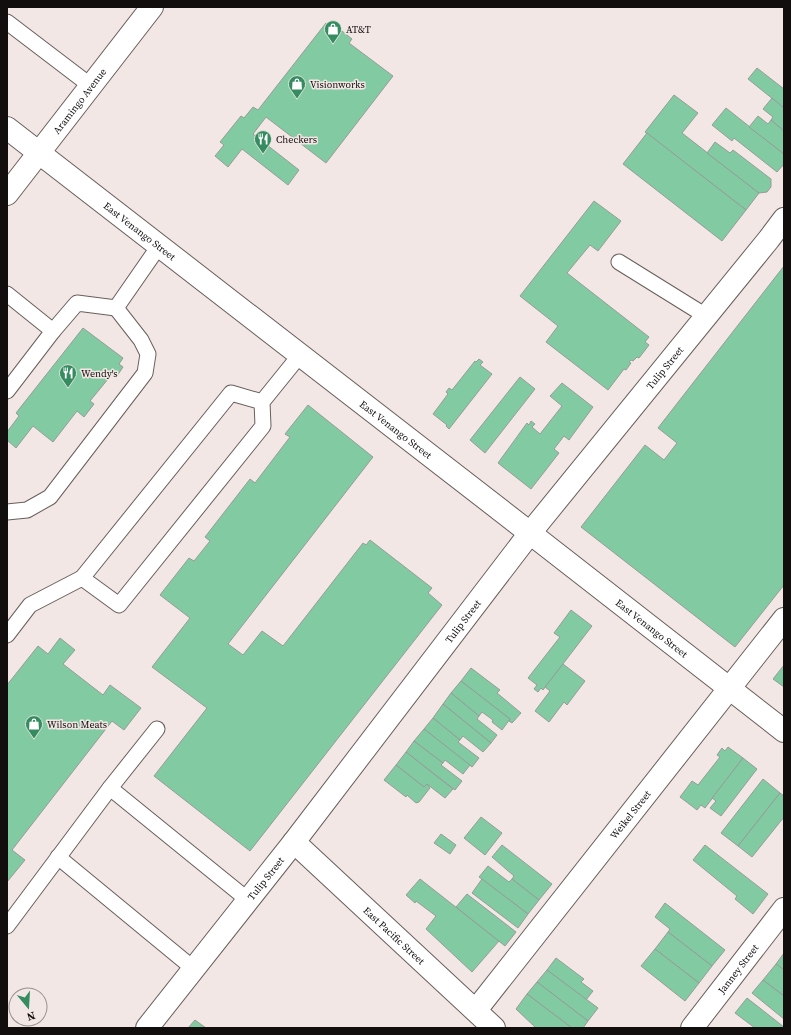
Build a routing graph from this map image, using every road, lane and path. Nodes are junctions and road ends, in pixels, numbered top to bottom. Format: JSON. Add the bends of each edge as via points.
{"nodes":[{"id":1,"x":152,"y":7,"type":"edge"},
{"id":2,"x":7,"y":22,"type":"edge"},
{"id":3,"x":90,"y":86,"type":"junction"},
{"id":4,"x":7,"y":128,"type":"edge"},
{"id":5,"x":39,"y":153,"type":"junction"},
{"id":6,"x":7,"y":194,"type":"edge"},
{"id":7,"x":784,"y":219,"type":"edge"},
{"id":8,"x":159,"y":246,"type":"junction"},
{"id":9,"x":619,"y":262,"type":"dead end"},
{"id":10,"x":7,"y":294,"type":"edge"},
{"id":11,"x":116,"y":308,"type":"junction"},
{"id":12,"x":706,"y":316,"type":"junction"},
{"id":13,"x":53,"y":331,"type":"junction"},
{"id":14,"x":300,"y":355,"type":"junction"},
{"id":15,"x":7,"y":390,"type":"edge"},
{"id":16,"x":262,"y":402,"type":"junction"},
{"id":17,"x":7,"y":512,"type":"edge"},
{"id":18,"x":530,"y":533,"type":"junction"},
{"id":19,"x":82,"y":578,"type":"junction"},
{"id":20,"x":784,"y":619,"type":"edge"},
{"id":21,"x":7,"y":635,"type":"edge"},
{"id":22,"x":730,"y":689,"type":"junction"},
{"id":23,"x":157,"y":729,"type":"dead end"},
{"id":24,"x":784,"y":731,"type":"edge"},
{"id":25,"x":110,"y":788,"type":"junction"},
{"id":26,"x":294,"y":842,"type":"junction"},
{"id":27,"x":58,"y":857,"type":"junction"},
{"id":28,"x":248,"y":900,"type":"junction"},
{"id":29,"x":784,"y":909,"type":"edge"},
{"id":30,"x":7,"y":926,"type":"edge"},
{"id":31,"x":194,"y":969,"type":"junction"},
{"id":32,"x":476,"y":1010,"type":"junction"},
{"id":33,"x":147,"y":1028,"type":"edge"},
{"id":34,"x":494,"y":1028,"type":"edge"},
{"id":35,"x":692,"y":1028,"type":"edge"}],
"edges":[{"from":1,"to":3,"type":"street","name":"Aramingo Avenue"},
{"from":2,"to":3,"type":"lane"},
{"from":3,"to":5,"type":"street","name":"Aramingo Avenue"},
{"from":4,"to":5,"type":"street","name":"East Venango Street"},
{"from":5,"to":6,"type":"street","name":"Aramingo Avenue"},
{"from":5,"to":8,"type":"street","name":"East Venango Street"},
{"from":7,"to":12,"type":"street","name":"Tulip Street"},
{"from":8,"to":11,"type":"lane"},
{"from":8,"to":14,"type":"street","name":"East Venango Street"},
{"from":9,"to":12,"type":"lane"},
{"from":10,"to":13,"type":"lane"},
{"from":11,"to":13,"type":"lane","via":[[77,303]]},
{"from":11,"to":17,"type":"lane","via":[[148,354],[145,373],[50,497],[27,510]]},
{"from":12,"to":18,"type":"street","name":"Tulip Street"},
{"from":13,"to":15,"type":"lane"},
{"from":14,"to":16,"type":"lane"},
{"from":14,"to":18,"type":"street","name":"East Venango Street"},
{"from":16,"to":19,"type":"lane","via":[[231,393]]},
{"from":16,"to":19,"type":"lane","via":[[263,426],[119,605]]},
{"from":18,"to":22,"type":"street","name":"East Venango Street"},
{"from":18,"to":26,"type":"street","name":"Tulip Street"},
{"from":19,"to":21,"type":"lane","via":[[30,605]]},
{"from":20,"to":22,"type":"street","name":"Weikel Street"},
{"from":22,"to":24,"type":"street","name":"East Venango Street"},
{"from":22,"to":32,"type":"street","name":"Weikel Street"},
{"from":23,"to":25,"type":"lane"},
{"from":25,"to":27,"type":"lane"},
{"from":25,"to":28,"type":"lane"},
{"from":26,"to":28,"type":"street","name":"Tulip Street"},
{"from":26,"to":32,"type":"street","name":"East Pacific Street"},
{"from":27,"to":30,"type":"lane"},
{"from":27,"to":31,"type":"lane"},
{"from":28,"to":31,"type":"street","name":"Tulip Street"},
{"from":29,"to":35,"type":"street","name":"Janney Street"},
{"from":31,"to":33,"type":"street","name":"Tulip Street"},
{"from":32,"to":34,"type":"street","name":"East Pacific Street"}]}
